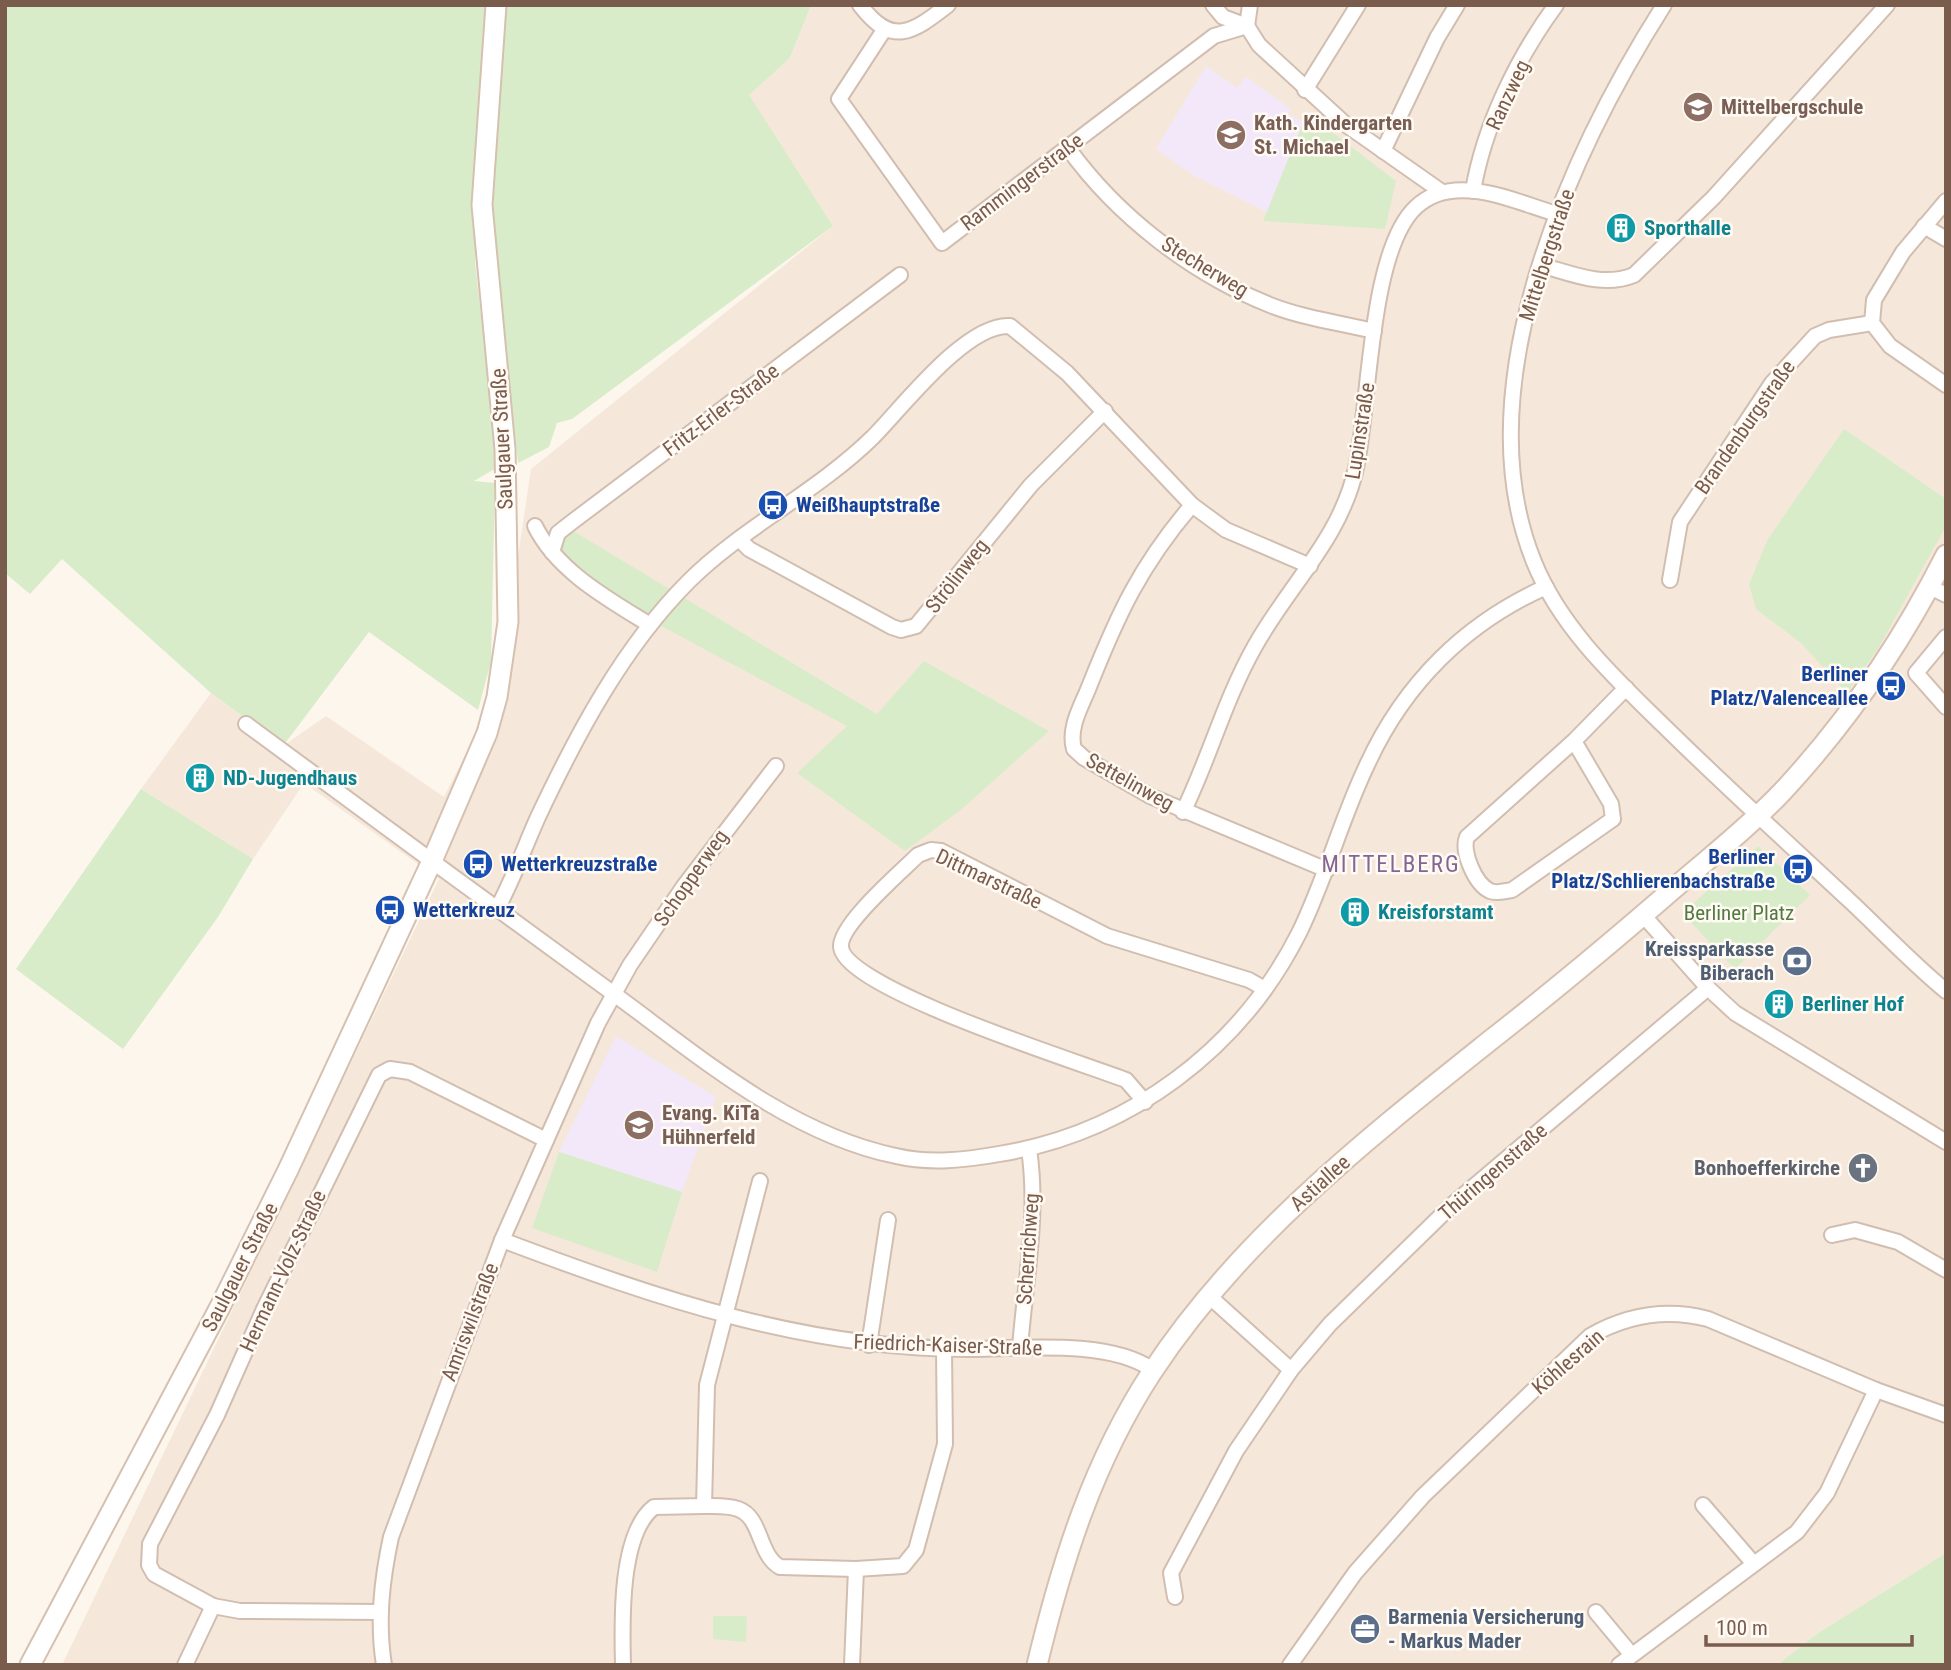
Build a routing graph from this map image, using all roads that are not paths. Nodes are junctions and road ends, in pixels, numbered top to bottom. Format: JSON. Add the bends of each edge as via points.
{"nodes":[{"id":1,"x":496,"y":5,"type":"edge"},
{"id":2,"x":860,"y":5,"type":"edge"},
{"id":3,"x":948,"y":5,"type":"edge"},
{"id":4,"x":1213,"y":5,"type":"edge"},
{"id":5,"x":1250,"y":5,"type":"edge"},
{"id":6,"x":1358,"y":5,"type":"edge"},
{"id":7,"x":1457,"y":5,"type":"edge"},
{"id":8,"x":1556,"y":5,"type":"edge"},
{"id":9,"x":1664,"y":5,"type":"edge"},
{"id":10,"x":1887,"y":5,"type":"edge"},
{"id":11,"x":1247,"y":26,"type":"junction"},
{"id":12,"x":884,"y":30,"type":"junction"},
{"id":13,"x":1306,"y":90,"type":"junction"},
{"id":14,"x":1069,"y":148,"type":"junction"},
{"id":15,"x":1383,"y":151,"type":"junction"},
{"id":16,"x":1473,"y":191,"type":"junction"},
{"id":17,"x":1442,"y":192,"type":"junction"},
{"id":18,"x":1946,"y":201,"type":"edge"},
{"id":19,"x":1557,"y":214,"type":"junction"},
{"id":20,"x":1924,"y":226,"type":"junction"},
{"id":21,"x":1946,"y":239,"type":"edge"},
{"id":22,"x":1539,"y":265,"type":"junction"},
{"id":23,"x":900,"y":275,"type":"dead end"},
{"id":24,"x":1872,"y":323,"type":"junction"},
{"id":25,"x":1374,"y":331,"type":"junction"},
{"id":26,"x":1946,"y":385,"type":"edge"},
{"id":27,"x":1105,"y":411,"type":"junction"},
{"id":28,"x":1192,"y":505,"type":"junction"},
{"id":29,"x":535,"y":526,"type":"dead end"},
{"id":30,"x":741,"y":541,"type":"junction"},
{"id":31,"x":552,"y":552,"type":"junction"},
{"id":32,"x":1946,"y":555,"type":"edge"},
{"id":33,"x":1310,"y":566,"type":"junction"},
{"id":34,"x":1670,"y":580,"type":"dead end"},
{"id":35,"x":1546,"y":587,"type":"junction"},
{"id":36,"x":1938,"y":591,"type":"edge"},
{"id":37,"x":650,"y":625,"type":"junction"},
{"id":38,"x":1946,"y":636,"type":"edge"},
{"id":39,"x":1626,"y":688,"type":"junction"},
{"id":40,"x":1946,"y":708,"type":"edge"},
{"id":41,"x":246,"y":724,"type":"dead end"},
{"id":42,"x":1574,"y":741,"type":"junction"},
{"id":43,"x":776,"y":766,"type":"dead end"},
{"id":44,"x":1183,"y":811,"type":"junction"},
{"id":45,"x":1756,"y":817,"type":"junction"},
{"id":46,"x":432,"y":861,"type":"junction"},
{"id":47,"x":1327,"y":870,"type":"junction"},
{"id":48,"x":497,"y":909,"type":"junction"},
{"id":49,"x":1643,"y":915,"type":"junction"},
{"id":50,"x":1707,"y":988,"type":"junction"},
{"id":51,"x":1265,"y":989,"type":"junction"},
{"id":52,"x":1946,"y":991,"type":"edge"},
{"id":53,"x":613,"y":994,"type":"junction"},
{"id":54,"x":1145,"y":1102,"type":"junction"},
{"id":55,"x":546,"y":1140,"type":"junction"},
{"id":56,"x":1946,"y":1142,"type":"edge"},
{"id":57,"x":1029,"y":1149,"type":"junction"},
{"id":58,"x":760,"y":1181,"type":"dead end"},
{"id":59,"x":888,"y":1220,"type":"dead end"},
{"id":60,"x":1832,"y":1235,"type":"dead end"},
{"id":61,"x":502,"y":1240,"type":"junction"},
{"id":62,"x":1946,"y":1270,"type":"edge"},
{"id":63,"x":1209,"y":1296,"type":"junction"},
{"id":64,"x":723,"y":1317,"type":"junction"},
{"id":65,"x":869,"y":1345,"type":"junction"},
{"id":66,"x":1020,"y":1348,"type":"junction"},
{"id":67,"x":944,"y":1349,"type":"junction"},
{"id":68,"x":1153,"y":1370,"type":"junction"},
{"id":69,"x":1291,"y":1370,"type":"junction"},
{"id":70,"x":1876,"y":1390,"type":"junction"},
{"id":71,"x":1946,"y":1415,"type":"edge"},
{"id":72,"x":1703,"y":1505,"type":"dead end"},
{"id":73,"x":704,"y":1506,"type":"junction"},
{"id":74,"x":1754,"y":1564,"type":"junction"},
{"id":75,"x":856,"y":1569,"type":"junction"},
{"id":76,"x":1175,"y":1597,"type":"dead end"},
{"id":77,"x":213,"y":1606,"type":"junction"},
{"id":78,"x":381,"y":1612,"type":"junction"},
{"id":79,"x":1596,"y":1612,"type":"dead end"},
{"id":80,"x":1631,"y":1654,"type":"junction"},
{"id":81,"x":30,"y":1665,"type":"edge"},
{"id":82,"x":186,"y":1665,"type":"edge"},
{"id":83,"x":384,"y":1665,"type":"edge"},
{"id":84,"x":623,"y":1665,"type":"edge"},
{"id":85,"x":852,"y":1665,"type":"edge"},
{"id":86,"x":1037,"y":1665,"type":"edge"},
{"id":87,"x":1290,"y":1665,"type":"edge"},
{"id":88,"x":1619,"y":1665,"type":"edge"}],
"edges":[{"from":1,"to":46,"type":"main road","name":"Saulgauer Straße","via":[[482,205],[505,449],[508,622],[487,733]]},
{"from":2,"to":12,"type":"street"},
{"from":3,"to":12,"type":"street","via":[[903,32]]},
{"from":4,"to":11,"type":"street","via":[[1223,18]]},
{"from":5,"to":11,"type":"street"},
{"from":6,"to":13,"type":"street"},
{"from":7,"to":15,"type":"street"},
{"from":8,"to":16,"type":"street","name":"Ranzweg","via":[[1509,83]]},
{"from":9,"to":19,"type":"street","name":"Mittelbergstraße","via":[[1613,93]]},
{"from":10,"to":22,"type":"street","via":[[1714,197],[1634,275],[1601,282]]},
{"from":11,"to":13,"type":"street","via":[[1259,45]]},
{"from":11,"to":14,"type":"street","name":"Rammingerstraße","via":[[1214,36]]},
{"from":12,"to":14,"type":"street","name":"Rammingerstraße","via":[[839,100],[942,243]]},
{"from":13,"to":15,"type":"street"},
{"from":14,"to":25,"type":"street","name":"Stecherweg","via":[[1118,203],[1192,264],[1271,305]]},
{"from":15,"to":17,"type":"street"},
{"from":16,"to":17,"type":"street"},
{"from":16,"to":19,"type":"street"},
{"from":17,"to":25,"type":"street","name":"Lupinstraße","via":[[1427,198],[1404,221],[1391,252]]},
{"from":18,"to":20,"type":"street"},
{"from":19,"to":22,"type":"street","name":"Mittelbergstraße"},
{"from":20,"to":21,"type":"street"},
{"from":20,"to":24,"type":"street","via":[[1874,300]]},
{"from":22,"to":35,"type":"street","name":"Mittelbergstraße","via":[[1523,323],[1513,439],[1525,537]]},
{"from":23,"to":31,"type":"street","name":"Fritz-Erler-Straße","via":[[558,533]]},
{"from":24,"to":26,"type":"street","via":[[1890,346]]},
{"from":24,"to":34,"type":"street","name":"Brandenburgstraße","via":[[1815,336],[1772,383],[1680,522]]},
{"from":25,"to":33,"type":"street","name":"Lupinstraße","via":[[1356,468],[1337,525]]},
{"from":27,"to":28,"type":"street"},
{"from":27,"to":30,"type":"street","via":[[1017,331],[1010,326],[994,327],[949,359],[844,463]]},
{"from":27,"to":30,"type":"street","name":"Strölinweg","via":[[1031,485],[916,626],[892,627]]},
{"from":28,"to":33,"type":"street","via":[[1226,530]]},
{"from":28,"to":44,"type":"street","name":"Settelinweg","via":[[1156,551],[1117,615],[1073,726],[1072,740],[1084,758]]},
{"from":29,"to":31,"type":"street"},
{"from":30,"to":37,"type":"street","via":[[690,580]]},
{"from":31,"to":37,"type":"street","via":[[600,594]]},
{"from":32,"to":36,"type":"main road","name":"Astiallee"},
{"from":33,"to":44,"type":"street","name":"Lupinstraße","via":[[1269,621],[1238,678]]},
{"from":35,"to":39,"type":"street","name":"Mittelbergstraße","via":[[1583,641]]},
{"from":35,"to":47,"type":"street","via":[[1472,629],[1416,683],[1366,766]]},
{"from":36,"to":45,"type":"main road","name":"Astiallee","via":[[1857,701]]},
{"from":37,"to":48,"type":"street","via":[[610,682],[552,787]]},
{"from":38,"to":40,"type":"street","via":[[1916,673]]},
{"from":39,"to":42,"type":"street"},
{"from":39,"to":45,"type":"street","name":"Mittelbergstraße"},
{"from":41,"to":46,"type":"street"},
{"from":42,"to":42,"type":"street","via":[[1467,837],[1464,848],[1483,887],[1492,892],[1512,890],[1613,819],[1611,804]]},
{"from":43,"to":53,"type":"street","name":"Schopperweg","via":[[684,886]]},
{"from":44,"to":47,"type":"street","name":"Settelinweg"},
{"from":45,"to":49,"type":"main road","name":"Astiallee"},
{"from":45,"to":52,"type":"street","name":"Mittelbergstraße"},
{"from":46,"to":48,"type":"street"},
{"from":46,"to":81,"type":"main road","name":"Saulgauer Straße","via":[[220,1307]]},
{"from":47,"to":51,"type":"street","via":[[1298,935]]},
{"from":48,"to":53,"type":"street"},
{"from":49,"to":50,"type":"street"},
{"from":49,"to":63,"type":"main road","name":"Astiallee","via":[[1301,1198]]},
{"from":50,"to":56,"type":"street","via":[[1756,1027]]},
{"from":50,"to":69,"type":"street","name":"Thüringenstraße","via":[[1453,1205],[1330,1324]]},
{"from":51,"to":54,"type":"street","via":[[1224,1038]]},
{"from":51,"to":54,"type":"street","name":"Dittmarstraße","via":[[1249,979],[1107,936],[941,851],[918,855],[845,930],[843,956],[867,977],[923,1005],[1126,1080]]},
{"from":53,"to":55,"type":"street","name":"Amriswilstraße"},
{"from":53,"to":57,"type":"street","via":[[747,1089],[845,1141],[930,1161]]},
{"from":54,"to":57,"type":"street","via":[[1099,1125]]},
{"from":55,"to":61,"type":"street","name":"Amriswilstraße"},
{"from":55,"to":77,"type":"street","name":"Hermann-Volz-Straße","via":[[410,1072],[390,1069],[379,1075],[217,1415],[150,1544],[149,1565],[154,1574]]},
{"from":57,"to":66,"type":"street","name":"Scherrichweg","via":[[1034,1210]]},
{"from":58,"to":64,"type":"street"},
{"from":59,"to":65,"type":"street"},
{"from":60,"to":62,"type":"street","via":[[1855,1230],[1898,1242]]},
{"from":61,"to":64,"type":"street","name":"Friedrich-Kaiser-Straße"},
{"from":61,"to":78,"type":"street","name":"Amriswilstraße","via":[[391,1537]]},
{"from":63,"to":68,"type":"main road","name":"Astiallee"},
{"from":63,"to":69,"type":"street"},
{"from":64,"to":65,"type":"street","name":"Friedrich-Kaiser-Straße"},
{"from":64,"to":73,"type":"street","via":[[706,1385]]},
{"from":65,"to":67,"type":"street","name":"Friedrich-Kaiser-Straße"},
{"from":66,"to":67,"type":"street","name":"Friedrich-Kaiser-Straße"},
{"from":66,"to":68,"type":"street","name":"Friedrich-Kaiser-Straße","via":[[1114,1353]]},
{"from":67,"to":75,"type":"street","via":[[945,1444],[916,1550],[903,1566]]},
{"from":68,"to":86,"type":"main road","name":"Astiallee","via":[[1106,1452],[1075,1526]]},
{"from":69,"to":76,"type":"street","name":"Thüringenstraße","via":[[1236,1451],[1171,1573]]},
{"from":70,"to":71,"type":"street","name":"Köhlesrain"},
{"from":70,"to":74,"type":"street","via":[[1814,1512],[1797,1532]]},
{"from":70,"to":87,"type":"street","name":"Köhlesrain","via":[[1685,1313],[1645,1315],[1606,1328],[1591,1336],[1423,1496],[1355,1573]]},
{"from":72,"to":74,"type":"street"},
{"from":73,"to":75,"type":"street","via":[[746,1513],[770,1562],[780,1567]]},
{"from":73,"to":84,"type":"street","via":[[654,1507],[640,1523],[622,1599]]},
{"from":74,"to":80,"type":"street"},
{"from":75,"to":85,"type":"street"},
{"from":77,"to":78,"type":"street","name":"Hermann-Volz-Straße","via":[[240,1611]]},
{"from":77,"to":82,"type":"street"},
{"from":78,"to":83,"type":"street","name":"Amriswilstraße"},
{"from":79,"to":80,"type":"street"},
{"from":80,"to":88,"type":"street"}]}
